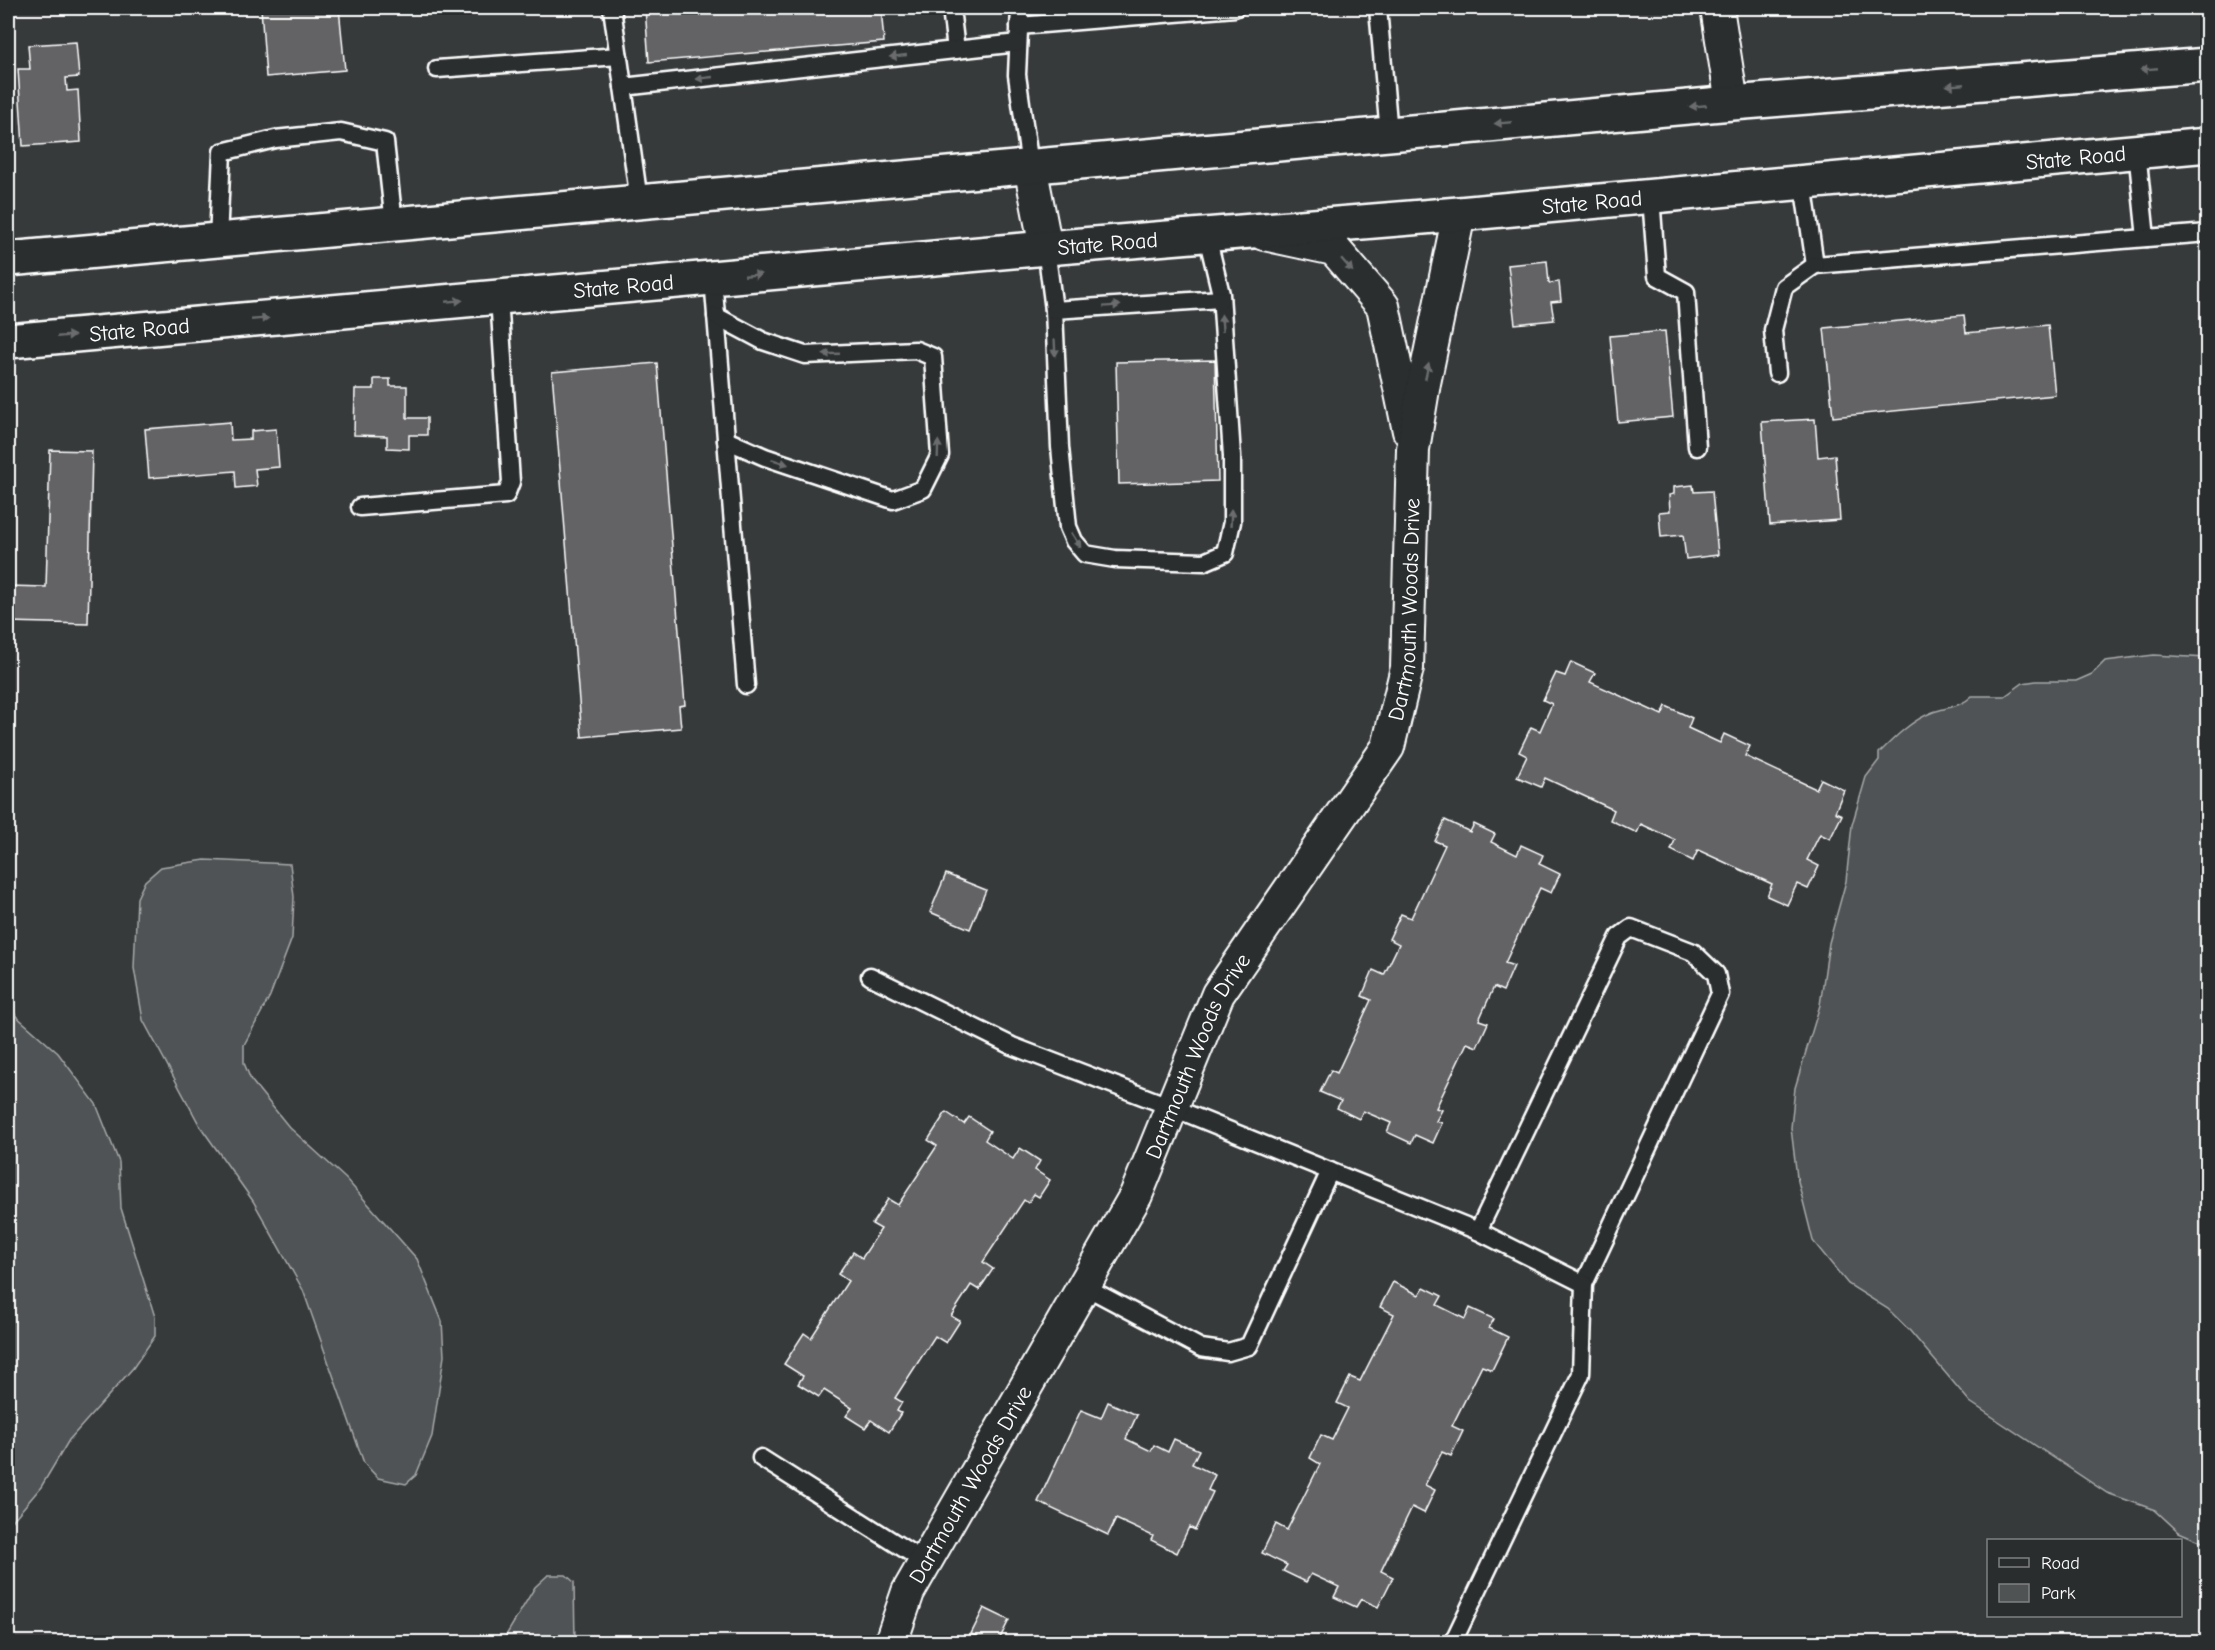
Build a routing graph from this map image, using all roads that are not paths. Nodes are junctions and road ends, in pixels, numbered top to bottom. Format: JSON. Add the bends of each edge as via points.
{"nodes":[{"id":1,"x":612,"y":8,"type":"edge"},
{"id":2,"x":951,"y":8,"type":"edge"},
{"id":3,"x":1020,"y":8,"type":"edge"},
{"id":4,"x":1234,"y":8,"type":"edge"},
{"id":5,"x":1378,"y":8,"type":"edge"},
{"id":6,"x":1717,"y":8,"type":"edge"},
{"id":7,"x":1018,"y":34,"type":"junction"},
{"id":8,"x":956,"y":50,"type":"junction"},
{"id":9,"x":619,"y":56,"type":"junction"},
{"id":10,"x":2208,"y":65,"type":"edge"},
{"id":11,"x":437,"y":69,"type":"dead end"},
{"id":12,"x":623,"y":87,"type":"junction"},
{"id":13,"x":1732,"y":103,"type":"junction"},
{"id":14,"x":1389,"y":134,"type":"junction"},
{"id":15,"x":2208,"y":145,"type":"edge"},
{"id":16,"x":2137,"y":151,"type":"junction"},
{"id":17,"x":1030,"y":166,"type":"junction"},
{"id":18,"x":1803,"y":183,"type":"junction"},
{"id":19,"x":1652,"y":197,"type":"junction"},
{"id":20,"x":639,"y":201,"type":"junction"},
{"id":21,"x":1459,"y":214,"type":"junction"},
{"id":22,"x":394,"y":224,"type":"junction"},
{"id":23,"x":1256,"y":232,"type":"junction"},
{"id":24,"x":2208,"y":233,"type":"edge"},
{"id":25,"x":1207,"y":236,"type":"junction"},
{"id":26,"x":2146,"y":238,"type":"junction"},
{"id":27,"x":218,"y":240,"type":"junction"},
{"id":28,"x":1046,"y":248,"type":"junction"},
{"id":29,"x":8,"y":259,"type":"edge"},
{"id":30,"x":1815,"y":264,"type":"junction"},
{"id":31,"x":713,"y":278,"type":"junction"},
{"id":32,"x":499,"y":297,"type":"junction"},
{"id":33,"x":1221,"y":299,"type":"junction"},
{"id":34,"x":1054,"y":310,"type":"junction"},
{"id":35,"x":716,"y":316,"type":"junction"},
{"id":36,"x":8,"y":341,"type":"edge"},
{"id":37,"x":1777,"y":373,"type":"dead end"},
{"id":38,"x":726,"y":440,"type":"junction"},
{"id":39,"x":1697,"y":447,"type":"dead end"},
{"id":40,"x":1413,"y":449,"type":"junction"},
{"id":41,"x":360,"y":507,"type":"dead end"},
{"id":42,"x":746,"y":685,"type":"dead end"},
{"id":43,"x":870,"y":976,"type":"dead end"},
{"id":44,"x":1172,"y":1107,"type":"junction"},
{"id":45,"x":1330,"y":1171,"type":"junction"},
{"id":46,"x":1478,"y":1230,"type":"junction"},
{"id":47,"x":1584,"y":1284,"type":"junction"},
{"id":48,"x":1084,"y":1286,"type":"junction"},
{"id":49,"x":760,"y":1458,"type":"dead end"},
{"id":50,"x":925,"y":1562,"type":"junction"},
{"id":51,"x":891,"y":1642,"type":"edge"},
{"id":52,"x":1453,"y":1642,"type":"edge"}],
"edges":[{"from":1,"to":9,"type":"lane"},
{"from":2,"to":8,"type":"lane"},
{"from":3,"to":7,"type":"lane"},
{"from":4,"to":7,"type":"lane"},
{"from":5,"to":14,"type":"lane"},
{"from":6,"to":13,"type":"street"},
{"from":7,"to":8,"type":"lane"},
{"from":7,"to":17,"type":"lane","via":[[1017,75]]},
{"from":8,"to":12,"type":"lane","one_way":true},
{"from":9,"to":11,"type":"lane"},
{"from":9,"to":12,"type":"lane"},
{"from":10,"to":13,"type":"main road","one_way":true},
{"from":12,"to":20,"type":"lane"},
{"from":13,"to":14,"type":"main road","one_way":true},
{"from":14,"to":17,"type":"main road"},
{"from":15,"to":16,"type":"main road","name":"State Road"},
{"from":16,"to":18,"type":"main road","name":"State Road"},
{"from":16,"to":26,"type":"lane"},
{"from":17,"to":20,"type":"main road"},
{"from":17,"to":28,"type":"street"},
{"from":18,"to":19,"type":"main road","name":"State Road"},
{"from":18,"to":30,"type":"lane"},
{"from":19,"to":21,"type":"main road","name":"State Road"},
{"from":19,"to":39,"type":"lane","via":[[1657,276],[1686,292]]},
{"from":20,"to":22,"type":"main road"},
{"from":21,"to":23,"type":"main road","name":"State Road"},
{"from":40,"to":21,"type":"street","name":"Dartmouth Woods Drive","one_way":true},
{"from":22,"to":27,"type":"main road"},
{"from":22,"to":27,"type":"lane","via":[[385,142],[341,132],[275,139],[222,152]]},
{"from":23,"to":25,"type":"main road","name":"State Road"},
{"from":23,"to":40,"type":"street","name":"Dartmouth Woods Drive","one_way":true,"via":[[1334,249],[1383,306]]},
{"from":24,"to":26,"type":"lane"},
{"from":25,"to":28,"type":"main road","name":"State Road"},
{"from":25,"to":33,"type":"lane"},
{"from":26,"to":30,"type":"lane"},
{"from":27,"to":29,"type":"main road"},
{"from":31,"to":28,"type":"main road","name":"State Road","one_way":true},
{"from":28,"to":34,"type":"lane"},
{"from":30,"to":37,"type":"lane","via":[[1784,287],[1773,330]]},
{"from":31,"to":32,"type":"main road","name":"State Road"},
{"from":31,"to":35,"type":"lane"},
{"from":36,"to":32,"type":"main road","name":"State Road","one_way":true},
{"from":32,"to":41,"type":"lane","via":[[511,482],[506,495]]},
{"from":34,"to":33,"type":"lane","one_way":true},
{"from":34,"to":33,"type":"lane","one_way":true,"via":[[1060,447],[1068,527],[1074,541],[1085,554],[1115,559],[1204,562],[1225,553],[1232,522],[1232,456]]},
{"from":35,"to":38,"type":"lane"},
{"from":38,"to":35,"type":"lane","one_way":true,"via":[[893,500],[923,489],[940,455],[933,357],[916,350],[805,355],[763,341]]},
{"from":38,"to":42,"type":"lane"},
{"from":40,"to":44,"type":"street","name":"Dartmouth Woods Drive","via":[[1407,668],[1388,747],[1218,994]]},
{"from":43,"to":44,"type":"lane","via":[[1012,1046]]},
{"from":44,"to":45,"type":"lane"},
{"from":44,"to":48,"type":"street","name":"Dartmouth Woods Drive","via":[[1136,1195]]},
{"from":45,"to":46,"type":"lane"},
{"from":45,"to":48,"type":"lane","via":[[1248,1346],[1228,1352],[1201,1348]]},
{"from":46,"to":47,"type":"lane"},
{"from":46,"to":47,"type":"lane","via":[[1619,937],[1631,927],[1693,952],[1716,974],[1720,994]]},
{"from":47,"to":52,"type":"lane","via":[[1581,1374]]},
{"from":48,"to":50,"type":"street","name":"Dartmouth Woods Drive"},
{"from":49,"to":50,"type":"lane"},
{"from":50,"to":51,"type":"street","name":"Dartmouth Woods Drive","via":[[908,1592]]}]}
